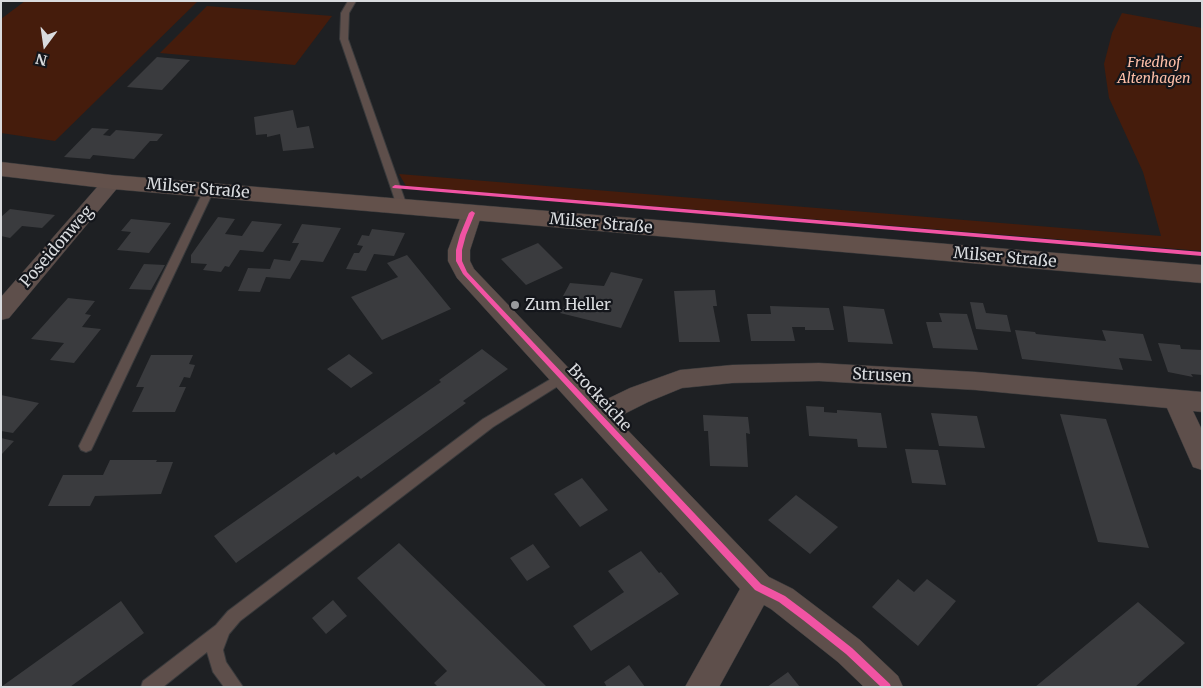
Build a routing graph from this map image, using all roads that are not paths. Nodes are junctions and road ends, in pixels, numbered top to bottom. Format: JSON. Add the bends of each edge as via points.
{"nodes":[{"id":1,"x":352,"y":1,"type":"edge"},
{"id":2,"x":1,"y":169,"type":"edge"},
{"id":3,"x":112,"y":182,"type":"junction"},
{"id":4,"x":208,"y":190,"type":"junction"},
{"id":5,"x":402,"y":206,"type":"junction"},
{"id":6,"x":472,"y":213,"type":"junction"},
{"id":7,"x":1202,"y":274,"type":"edge"},
{"id":8,"x":1,"y":312,"type":"edge"},
{"id":9,"x":562,"y":378,"type":"junction"},
{"id":10,"x":1175,"y":399,"type":"junction"},
{"id":11,"x":1202,"y":402,"type":"edge"},
{"id":12,"x":597,"y":416,"type":"junction"},
{"id":13,"x":86,"y":446,"type":"dead end"},
{"id":14,"x":1202,"y":459,"type":"edge"},
{"id":15,"x":758,"y":587,"type":"junction"},
{"id":16,"x":222,"y":630,"type":"junction"},
{"id":17,"x":149,"y":687,"type":"edge"},
{"id":18,"x":235,"y":687,"type":"edge"},
{"id":19,"x":701,"y":687,"type":"edge"},
{"id":20,"x":887,"y":687,"type":"edge"}],
"edges":[{"from":1,"to":5,"type":"lane","via":[[345,13],[344,39]]},
{"from":2,"to":3,"type":"main road","name":"Milser Straße"},
{"from":3,"to":4,"type":"main road","name":"Milser Straße"},
{"from":3,"to":8,"type":"street","name":"Poseidonweg"},
{"from":4,"to":5,"type":"main road","name":"Milser Straße"},
{"from":4,"to":13,"type":"lane"},
{"from":5,"to":6,"type":"main road","name":"Milser Straße"},
{"from":6,"to":7,"type":"main road","name":"Milser Straße"},
{"from":6,"to":9,"type":"street","name":"Brockeiche","via":[[459,250],[459,261],[465,273]]},
{"from":9,"to":12,"type":"street","name":"Brockeiche"},
{"from":9,"to":16,"type":"lane","via":[[488,423],[234,616]]},
{"from":10,"to":11,"type":"street","name":"Strusen"},
{"from":10,"to":12,"type":"street","name":"Strusen","via":[[820,372],[732,374],[680,379],[639,394]]},
{"from":10,"to":14,"type":"street"},
{"from":12,"to":15,"type":"street","name":"Brockeiche"},
{"from":15,"to":19,"type":"street"},
{"from":15,"to":20,"type":"street","via":[[782,599],[806,617]]},
{"from":16,"to":17,"type":"lane"},
{"from":16,"to":18,"type":"lane","via":[[215,650],[219,666]]}]}
